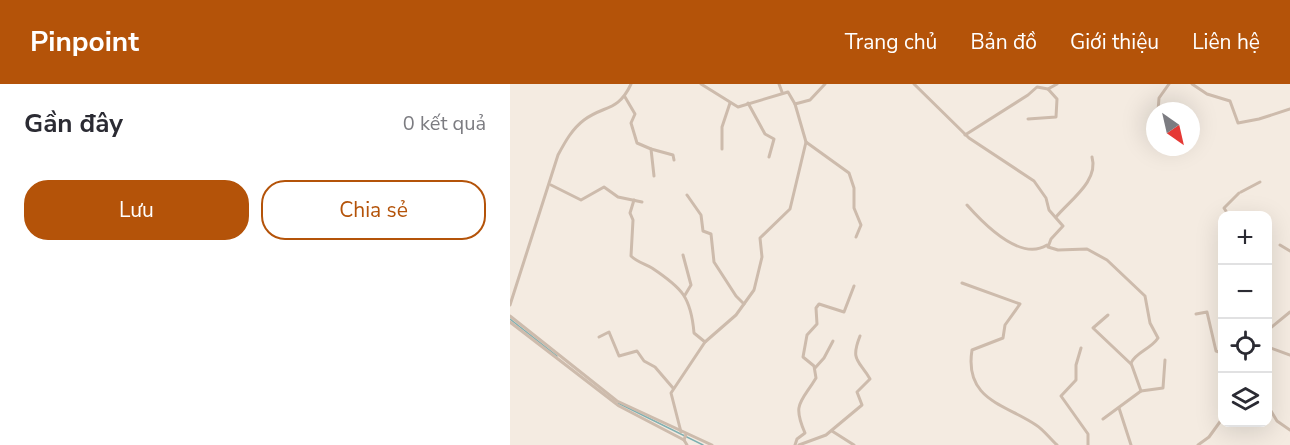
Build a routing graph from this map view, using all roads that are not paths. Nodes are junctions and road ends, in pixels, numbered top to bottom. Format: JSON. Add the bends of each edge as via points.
{"nodes":[{"id":1,"x":631,"y":84,"type":"edge"},
{"id":2,"x":701,"y":84,"type":"edge"},
{"id":3,"x":779,"y":84,"type":"edge"},
{"id":4,"x":825,"y":84,"type":"edge"},
{"id":5,"x":914,"y":84,"type":"edge"},
{"id":6,"x":1058,"y":84,"type":"edge"},
{"id":7,"x":1168,"y":84,"type":"edge"},
{"id":8,"x":1192,"y":84,"type":"edge"},
{"id":9,"x":1048,"y":89,"type":"junction"},
{"id":10,"x":782,"y":92,"type":"junction"},
{"id":11,"x":625,"y":97,"type":"junction"},
{"id":12,"x":1159,"y":102,"type":"edge"},
{"id":13,"x":730,"y":103,"type":"junction"},
{"id":14,"x":748,"y":103,"type":"junction"},
{"id":15,"x":795,"y":104,"type":"junction"},
{"id":16,"x":1290,"y":108,"type":"edge"},
{"id":17,"x":1028,"y":119,"type":"dead end"},
{"id":18,"x":965,"y":135,"type":"junction"},
{"id":19,"x":806,"y":142,"type":"junction"},
{"id":20,"x":651,"y":149,"type":"junction"},
{"id":21,"x":722,"y":149,"type":"dead end"},
{"id":22,"x":769,"y":157,"type":"dead end"},
{"id":23,"x":1092,"y":157,"type":"dead end"},
{"id":24,"x":674,"y":160,"type":"dead end"},
{"id":25,"x":654,"y":176,"type":"dead end"},
{"id":26,"x":1260,"y":182,"type":"dead end"},
{"id":27,"x":550,"y":185,"type":"junction"},
{"id":28,"x":687,"y":195,"type":"dead end"},
{"id":29,"x":634,"y":200,"type":"junction"},
{"id":30,"x":642,"y":202,"type":"dead end"},
{"id":31,"x":967,"y":205,"type":"dead end"},
{"id":32,"x":1226,"y":211,"type":"edge"},
{"id":33,"x":1056,"y":217,"type":"junction"},
{"id":34,"x":856,"y":237,"type":"dead end"},
{"id":35,"x":1047,"y":245,"type":"junction"},
{"id":36,"x":1280,"y":245,"type":"dead end"},
{"id":37,"x":1290,"y":251,"type":"edge"},
{"id":38,"x":683,"y":255,"type":"dead end"},
{"id":39,"x":962,"y":283,"type":"dead end"},
{"id":40,"x":854,"y":286,"type":"dead end"},
{"id":41,"x":685,"y":296,"type":"junction"},
{"id":42,"x":744,"y":303,"type":"junction"},
{"id":43,"x":510,"y":305,"type":"edge"},
{"id":44,"x":1290,"y":312,"type":"edge"},
{"id":45,"x":1196,"y":314,"type":"dead end"},
{"id":46,"x":1108,"y":315,"type":"dead end"},
{"id":47,"x":510,"y":316,"type":"edge"},
{"id":48,"x":510,"y":322,"type":"edge"},
{"id":49,"x":1272,"y":324,"type":"edge"},
{"id":50,"x":860,"y":336,"type":"dead end"},
{"id":51,"x":599,"y":337,"type":"dead end"},
{"id":52,"x":833,"y":340,"type":"dead end"},
{"id":53,"x":705,"y":342,"type":"junction"},
{"id":54,"x":1081,"y":348,"type":"dead end"},
{"id":55,"x":1272,"y":348,"type":"edge"},
{"id":56,"x":1218,"y":352,"type":"edge"},
{"id":57,"x":1290,"y":355,"type":"edge"},
{"id":58,"x":1166,"y":360,"type":"dead end"},
{"id":59,"x":1131,"y":364,"type":"junction"},
{"id":60,"x":815,"y":368,"type":"junction"},
{"id":61,"x":673,"y":388,"type":"junction"},
{"id":62,"x":1141,"y":391,"type":"junction"},
{"id":63,"x":1119,"y":408,"type":"junction"},
{"id":64,"x":1272,"y":413,"type":"edge"},
{"id":65,"x":1103,"y":419,"type":"dead end"},
{"id":66,"x":1218,"y":424,"type":"edge"},
{"id":67,"x":1290,"y":430,"type":"edge"},
{"id":68,"x":832,"y":431,"type":"junction"},
{"id":69,"x":681,"y":432,"type":"junction"},
{"id":70,"x":685,"y":437,"type":"junction"},
{"id":71,"x":687,"y":445,"type":"edge"},
{"id":72,"x":712,"y":445,"type":"edge"},
{"id":73,"x":797,"y":445,"type":"edge"},
{"id":74,"x":854,"y":445,"type":"edge"},
{"id":75,"x":1057,"y":445,"type":"edge"},
{"id":76,"x":1088,"y":445,"type":"edge"},
{"id":77,"x":1131,"y":445,"type":"edge"},
{"id":78,"x":1198,"y":445,"type":"edge"}],
"edges":[{"from":1,"to":11,"type":"street"},
{"from":2,"to":13,"type":"street"},
{"from":3,"to":10,"type":"street"},
{"from":4,"to":15,"type":"street","via":[[810,100]]},
{"from":5,"to":18,"type":"street"},
{"from":6,"to":9,"type":"street"},
{"from":7,"to":12,"type":"street"},
{"from":8,"to":16,"type":"street","via":[[1207,94],[1230,101],[1238,123]]},
{"from":9,"to":17,"type":"street","via":[[1057,99],[1056,117]]},
{"from":9,"to":18,"type":"street","via":[[1037,87]]},
{"from":10,"to":14,"type":"street"},
{"from":10,"to":15,"type":"street","via":[[791,94]]},
{"from":11,"to":20,"type":"street","via":[[635,114],[631,123],[637,143]]},
{"from":11,"to":27,"type":"street","via":[[584,120],[571,133],[557,159]]},
{"from":13,"to":14,"type":"street","via":[[738,107]]},
{"from":13,"to":21,"type":"street","via":[[722,128]]},
{"from":14,"to":22,"type":"street","via":[[765,134],[774,139]]},
{"from":15,"to":19,"type":"street"},
{"from":18,"to":33,"type":"street","via":[[1034,181]]},
{"from":19,"to":34,"type":"street","via":[[849,173],[861,225]]},
{"from":19,"to":42,"type":"street","via":[[790,209],[760,238],[762,257],[755,287]]},
{"from":20,"to":24,"type":"street","via":[[673,155]]},
{"from":20,"to":25,"type":"street"},
{"from":23,"to":33,"type":"street","via":[[1094,169],[1090,178]]},
{"from":26,"to":32,"type":"street","via":[[1240,193],[1224,208]]},
{"from":27,"to":29,"type":"street","via":[[581,200],[604,187],[618,197]]},
{"from":27,"to":43,"type":"street"},
{"from":28,"to":42,"type":"street","via":[[701,215],[702,231],[711,234],[714,262]]},
{"from":29,"to":30,"type":"street"},
{"from":29,"to":41,"type":"street","via":[[630,213],[631,256]]},
{"from":31,"to":35,"type":"street","via":[[999,238],[1036,249]]},
{"from":33,"to":35,"type":"street","via":[[1063,228]]},
{"from":35,"to":59,"type":"street","via":[[1058,250],[1090,250],[1107,260],[1145,296],[1150,324],[1158,339],[1146,352],[1134,357]]},
{"from":36,"to":37,"type":"street"},
{"from":38,"to":41,"type":"street","via":[[691,285]]},
{"from":39,"to":75,"type":"street","via":[[1020,304],[1005,325],[1004,338],[972,350],[975,378],[986,397],[1037,426]]},
{"from":40,"to":60,"type":"street","via":[[844,312],[822,304],[816,308],[817,324],[807,335],[803,357]]},
{"from":41,"to":53,"type":"street","via":[[691,306],[694,333]]},
{"from":42,"to":53,"type":"street"},
{"from":44,"to":49,"type":"street"},
{"from":45,"to":56,"type":"street","via":[[1207,312],[1212,342]]},
{"from":46,"to":59,"type":"street","via":[[1093,328]]},
{"from":47,"to":69,"type":"street","via":[[609,395]]},
{"from":48,"to":70,"type":"street","via":[[608,399]]},
{"from":50,"to":68,"type":"street","via":[[855,357],[870,379],[857,392],[863,404]]},
{"from":51,"to":61,"type":"street","via":[[609,332],[619,356],[638,351]]},
{"from":52,"to":60,"type":"street"},
{"from":53,"to":61,"type":"street"},
{"from":54,"to":76,"type":"street","via":[[1077,377],[1061,396],[1088,434]]},
{"from":55,"to":57,"type":"street"},
{"from":58,"to":62,"type":"street","via":[[1163,388]]},
{"from":59,"to":62,"type":"street"},
{"from":60,"to":73,"type":"street","via":[[815,380],[798,405],[798,419],[805,433],[797,439]]},
{"from":61,"to":69,"type":"street","via":[[670,398]]},
{"from":62,"to":63,"type":"street"},
{"from":63,"to":65,"type":"street"},
{"from":63,"to":77,"type":"street"},
{"from":64,"to":67,"type":"street"},
{"from":66,"to":78,"type":"street"},
{"from":68,"to":73,"type":"street"},
{"from":68,"to":74,"type":"street"},
{"from":69,"to":70,"type":"street"},
{"from":70,"to":71,"type":"street"},
{"from":70,"to":72,"type":"street"}]}
